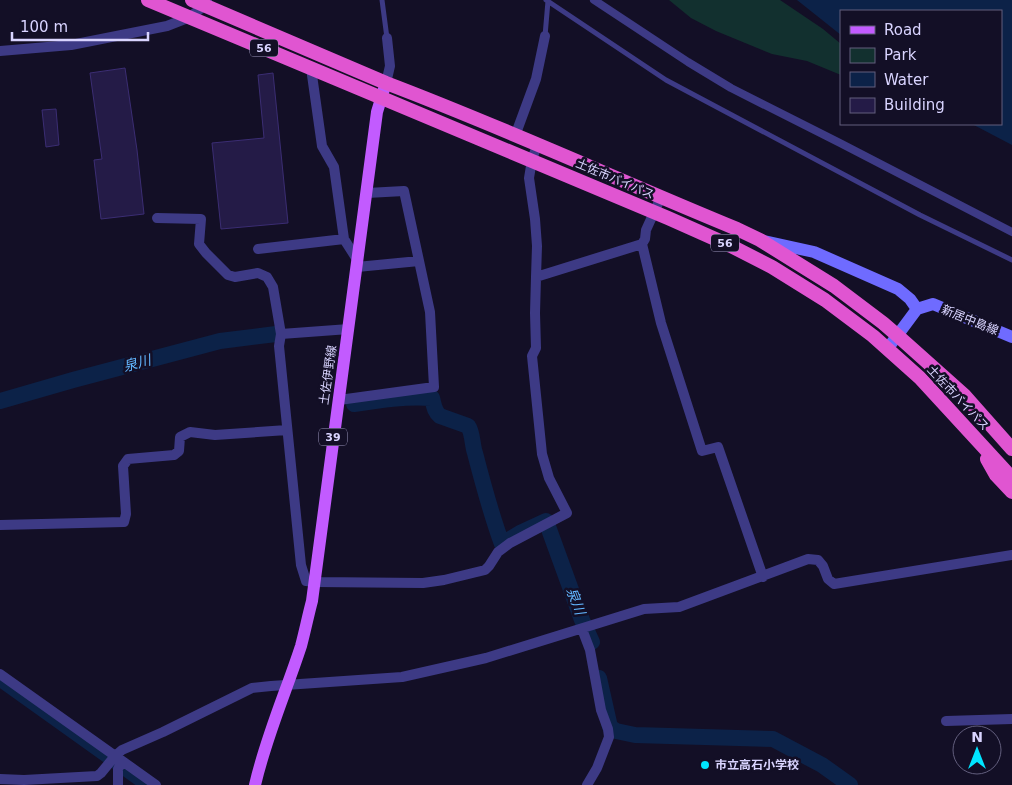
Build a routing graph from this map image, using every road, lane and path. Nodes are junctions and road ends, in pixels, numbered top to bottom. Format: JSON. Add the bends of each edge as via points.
{"nodes":[{"id":1,"x":148,"y":0,"type":"edge"},
{"id":2,"x":382,"y":0,"type":"edge"},
{"id":3,"x":594,"y":0,"type":"edge"},
{"id":4,"x":547,"y":1,"type":"edge"},
{"id":5,"x":202,"y":2,"type":"edge"},
{"id":6,"x":190,"y":17,"type":"junction"},
{"id":7,"x":545,"y":36,"type":"joint"},
{"id":8,"x":388,"y":38,"type":"joint"},
{"id":9,"x":0,"y":52,"type":"edge"},
{"id":10,"x":311,"y":68,"type":"junction"},
{"id":11,"x":386,"y":83,"type":"junction"},
{"id":12,"x":381,"y":97,"type":"junction"},
{"id":13,"x":515,"y":136,"type":"junction"},
{"id":14,"x":537,"y":145,"type":"junction"},
{"id":15,"x":532,"y":160,"type":"junction"},
{"id":16,"x":367,"y":193,"type":"junction"},
{"id":17,"x":661,"y":197,"type":"junction"},
{"id":18,"x":654,"y":212,"type":"junction"},
{"id":19,"x":157,"y":218,"type":"dead end"},
{"id":20,"x":1012,"y":232,"type":"edge"},
{"id":21,"x":344,"y":239,"type":"junction"},
{"id":22,"x":760,"y":240,"type":"junction"},
{"id":23,"x":642,"y":244,"type":"junction"},
{"id":24,"x":258,"y":249,"type":"dead end"},
{"id":25,"x":831,"y":260,"type":"junction"},
{"id":26,"x":1012,"y":260,"type":"edge"},
{"id":27,"x":419,"y":261,"type":"junction"},
{"id":28,"x":357,"y":264,"type":"junction"},
{"id":29,"x":536,"y":277,"type":"junction"},
{"id":30,"x":820,"y":277,"type":"junction"},
{"id":31,"x":917,"y":309,"type":"junction"},
{"id":32,"x":349,"y":329,"type":"junction"},
{"id":33,"x":281,"y":334,"type":"junction"},
{"id":34,"x":898,"y":336,"type":"junction"},
{"id":35,"x":1012,"y":337,"type":"edge"},
{"id":36,"x":888,"y":348,"type":"junction"},
{"id":37,"x":339,"y":400,"type":"junction"},
{"id":38,"x":287,"y":430,"type":"junction"},
{"id":39,"x":972,"y":433,"type":"junction"},
{"id":40,"x":1012,"y":448,"type":"edge"},
{"id":41,"x":1012,"y":478,"type":"edge"},
{"id":42,"x":1012,"y":492,"type":"edge"},
{"id":43,"x":0,"y":525,"type":"edge"},
{"id":44,"x":1012,"y":555,"type":"edge"},
{"id":45,"x":764,"y":577,"type":"junction"},
{"id":46,"x":315,"y":582,"type":"junction"},
{"id":47,"x":582,"y":629,"type":"junction"},
{"id":48,"x":0,"y":674,"type":"edge"},
{"id":49,"x":287,"y":685,"type":"junction"},
{"id":50,"x":1012,"y":719,"type":"edge"},
{"id":51,"x":946,"y":721,"type":"dead end"},
{"id":52,"x":115,"y":761,"type":"junction"},
{"id":53,"x":0,"y":780,"type":"edge"},
{"id":54,"x":118,"y":785,"type":"edge"},
{"id":55,"x":156,"y":785,"type":"edge"},
{"id":56,"x":255,"y":785,"type":"edge"},
{"id":57,"x":586,"y":785,"type":"edge"}],
"edges":[{"from":1,"to":6,"type":"highway","name":"土佐市バイパス","number":"56"},
{"from":2,"to":8,"type":"lane"},
{"from":3,"to":20,"type":"street","via":[[731,88]]},
{"from":4,"to":7,"type":"lane"},
{"from":4,"to":26,"type":"lane","via":[[666,80],[920,215]]},
{"from":5,"to":6,"type":"street"},
{"from":5,"to":11,"type":"highway","name":"土佐市バイパス","number":"56"},
{"from":6,"to":9,"type":"street","via":[[167,26],[71,44]]},
{"from":6,"to":10,"type":"highway","name":"土佐市バイパス","number":"56"},
{"from":7,"to":13,"type":"street","via":[[536,79]]},
{"from":8,"to":11,"type":"street","via":[[390,66]]},
{"from":10,"to":12,"type":"highway","name":"土佐市バイパス","number":"56"},
{"from":10,"to":21,"type":"street","via":[[322,146],[334,168]]},
{"from":11,"to":12,"type":"main road","name":"土佐伊野線","number":"39"},
{"from":11,"to":13,"type":"highway","name":"土佐市バイパス","number":"56"},
{"from":12,"to":15,"type":"highway","name":"土佐市バイパス","number":"56"},
{"from":12,"to":16,"type":"main road","name":"土佐伊野線","number":"39"},
{"from":13,"to":14,"type":"highway","name":"土佐市バイパス","number":"56"},
{"from":14,"to":15,"type":"street"},
{"from":14,"to":17,"type":"highway","name":"土佐市バイパス","number":"56"},
{"from":15,"to":18,"type":"highway","name":"土佐市バイパス","number":"56"},
{"from":15,"to":29,"type":"street","via":[[529,178],[537,246]]},
{"from":16,"to":27,"type":"street","via":[[404,191]]},
{"from":16,"to":28,"type":"main road","name":"土佐伊野線","number":"39"},
{"from":17,"to":18,"type":"street"},
{"from":17,"to":22,"type":"highway","name":"土佐市バイパス","number":"56"},
{"from":18,"to":23,"type":"street"},
{"from":18,"to":36,"type":"highway","name":"土佐市バイパス","number":"56","via":[[772,267],[826,300]]},
{"from":19,"to":33,"type":"street","via":[[200,219],[199,244],[228,275],[258,273],[267,277],[273,287]]},
{"from":21,"to":24,"type":"street"},
{"from":21,"to":28,"type":"street"},
{"from":22,"to":25,"type":"main road","via":[[814,252]]},
{"from":22,"to":30,"type":"highway","name":"土佐市バイパス","number":"56"},
{"from":23,"to":29,"type":"street"},
{"from":23,"to":45,"type":"street","via":[[661,323],[702,451],[718,447]]},
{"from":25,"to":30,"type":"main road","via":[[818,267]]},
{"from":25,"to":31,"type":"main road","via":[[898,289]]},
{"from":27,"to":28,"type":"street"},
{"from":27,"to":37,"type":"street","via":[[430,312],[434,387]]},
{"from":28,"to":32,"type":"main road","name":"土佐伊野線","number":"39"},
{"from":29,"to":46,"type":"street","via":[[536,348],[532,356],[542,454],[549,478],[567,512],[510,543],[498,552],[485,570],[423,583]]},
{"from":30,"to":34,"type":"highway","name":"土佐市バイパス","number":"56"},
{"from":31,"to":34,"type":"main road"},
{"from":31,"to":35,"type":"main road","name":"新居中島線","via":[[933,304]]},
{"from":32,"to":33,"type":"street"},
{"from":32,"to":37,"type":"main road","name":"土佐伊野線","number":"39"},
{"from":33,"to":38,"type":"street","via":[[279,346]]},
{"from":34,"to":36,"type":"main road"},
{"from":34,"to":40,"type":"highway","name":"土佐市バイパス","number":"56","via":[[964,396]]},
{"from":36,"to":39,"type":"highway","name":"土佐市バイパス","number":"56"},
{"from":37,"to":46,"type":"main road","name":"土佐伊野線","number":"39"},
{"from":38,"to":43,"type":"street","via":[[215,435],[190,432],[180,437],[179,451],[174,455],[128,459],[122,466],[124,522]]},
{"from":38,"to":46,"type":"street","via":[[301,564],[306,581]]},
{"from":39,"to":41,"type":"highway","name":"土佐市バイパス","number":"56"},
{"from":39,"to":42,"type":"highway","via":[[996,475]]},
{"from":44,"to":45,"type":"street","via":[[834,584],[818,560],[808,559]]},
{"from":45,"to":47,"type":"street","via":[[679,608],[644,610]]},
{"from":46,"to":49,"type":"main road","name":"土佐伊野線","number":"39","via":[[301,645]]},
{"from":47,"to":49,"type":"street","via":[[486,658],[402,677]]},
{"from":47,"to":57,"type":"street","via":[[590,650],[609,737],[597,768]]},
{"from":48,"to":52,"type":"street"},
{"from":49,"to":52,"type":"street","via":[[252,688],[122,750]]},
{"from":49,"to":56,"type":"main road","name":"土佐伊野線","number":"39"},
{"from":50,"to":51,"type":"street"},
{"from":52,"to":53,"type":"street","via":[[97,776]]},
{"from":52,"to":54,"type":"street"},
{"from":52,"to":55,"type":"street"}]}
